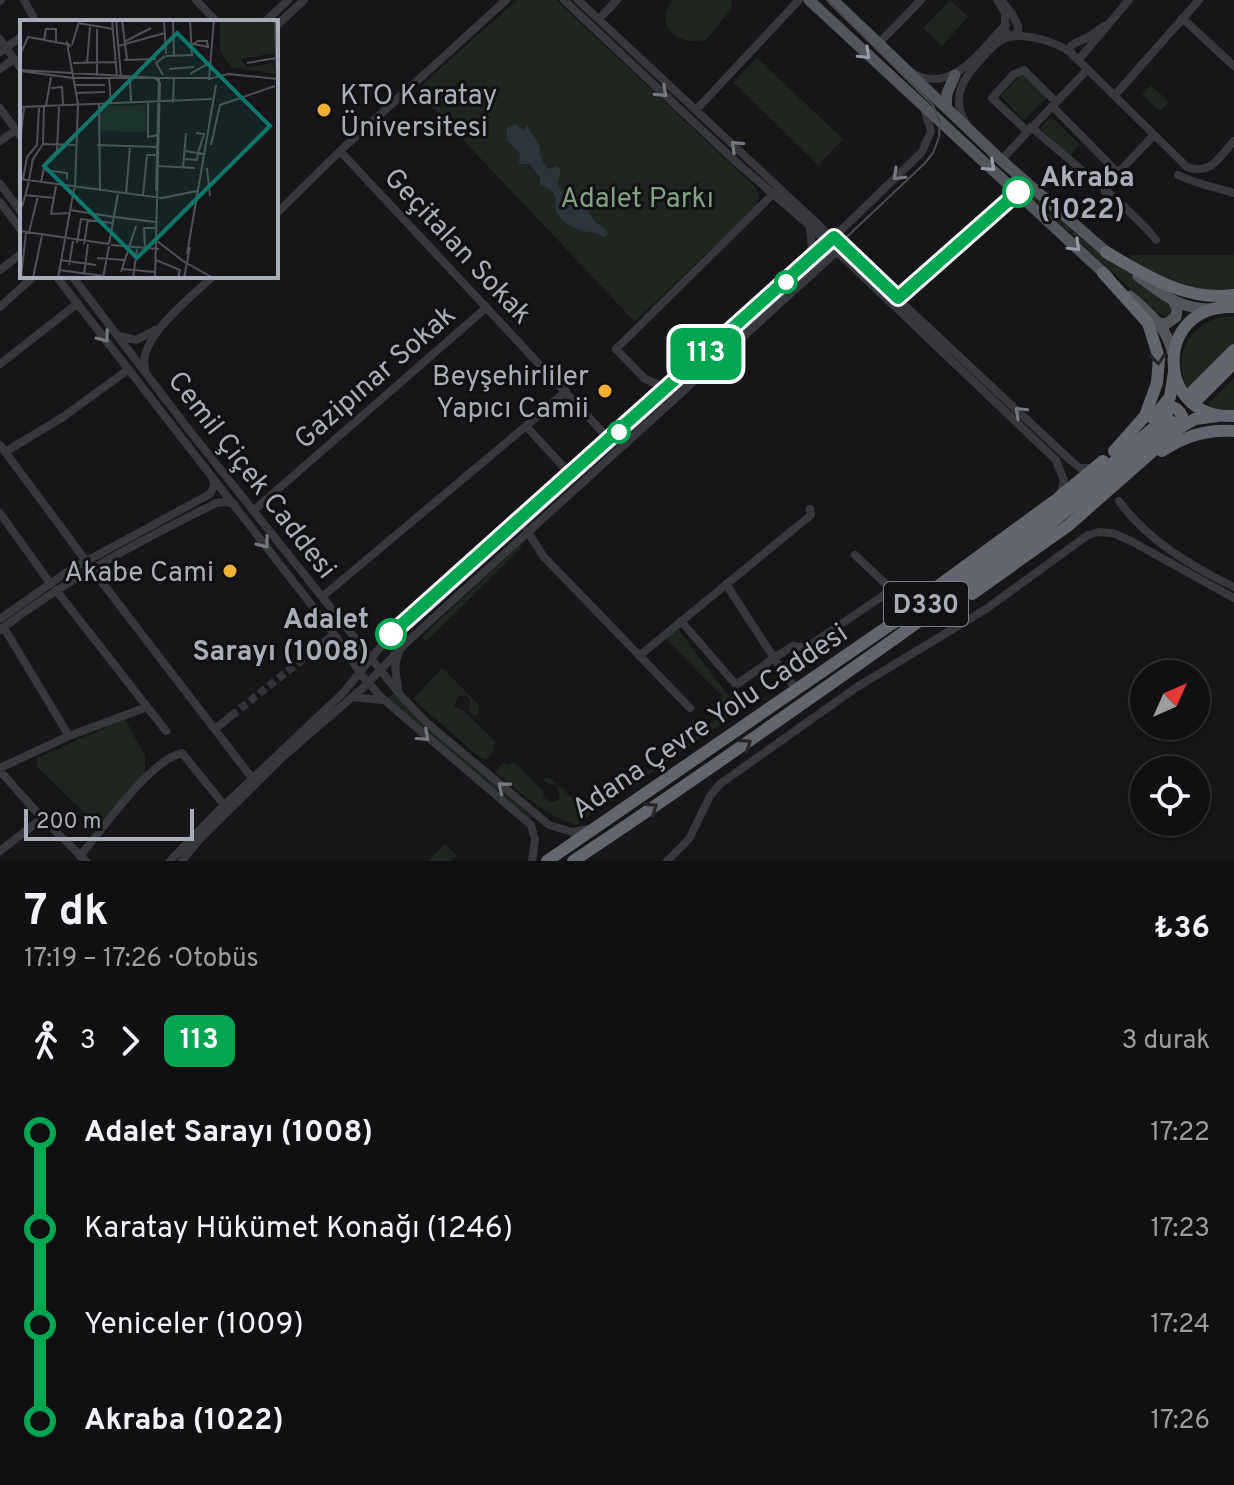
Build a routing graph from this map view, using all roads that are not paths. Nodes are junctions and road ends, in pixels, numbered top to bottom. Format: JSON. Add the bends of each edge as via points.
{"nodes":[{"id":1,"x":24,"y":0,"type":"edge"},
{"id":2,"x":304,"y":0,"type":"edge"},
{"id":3,"x":506,"y":0,"type":"edge"},
{"id":4,"x":564,"y":0,"type":"edge"},
{"id":5,"x":578,"y":0,"type":"edge"},
{"id":6,"x":617,"y":0,"type":"edge"},
{"id":7,"x":799,"y":0,"type":"edge"},
{"id":8,"x":809,"y":0,"type":"edge"},
{"id":9,"x":833,"y":0,"type":"edge"},
{"id":10,"x":921,"y":0,"type":"edge"},
{"id":11,"x":999,"y":0,"type":"edge"},
{"id":12,"x":1129,"y":0,"type":"edge"},
{"id":13,"x":1199,"y":0,"type":"edge"},
{"id":14,"x":199,"y":1,"type":"edge"},
{"id":15,"x":280,"y":2,"type":"edge"},
{"id":16,"x":1119,"y":12,"type":"junction"},
{"id":17,"x":1182,"y":18,"type":"junction"},
{"id":18,"x":599,"y":19,"type":"junction"},
{"id":19,"x":35,"y":20,"type":"edge"},
{"id":20,"x":215,"y":20,"type":"edge"},
{"id":21,"x":266,"y":20,"type":"edge"},
{"id":22,"x":278,"y":24,"type":"edge"},
{"id":23,"x":1006,"y":25,"type":"junction"},
{"id":24,"x":1018,"y":26,"type":"junction"},
{"id":25,"x":1012,"y":36,"type":"junction"},
{"id":26,"x":20,"y":37,"type":"edge"},
{"id":27,"x":0,"y":39,"type":"edge"},
{"id":28,"x":878,"y":44,"type":"junction"},
{"id":29,"x":1074,"y":48,"type":"junction"},
{"id":30,"x":3,"y":50,"type":"edge"},
{"id":31,"x":1086,"y":52,"type":"junction"},
{"id":32,"x":14,"y":59,"type":"junction"},
{"id":33,"x":1234,"y":66,"type":"edge"},
{"id":34,"x":20,"y":67,"type":"edge"},
{"id":35,"x":0,"y":69,"type":"edge"},
{"id":36,"x":907,"y":70,"type":"junction"},
{"id":37,"x":1087,"y":70,"type":"junction"},
{"id":38,"x":955,"y":75,"type":"junction"},
{"id":39,"x":1101,"y":82,"type":"junction"},
{"id":40,"x":1115,"y":95,"type":"junction"},
{"id":41,"x":1054,"y":104,"type":"junction"},
{"id":42,"x":945,"y":106,"type":"junction"},
{"id":43,"x":0,"y":108,"type":"edge"},
{"id":44,"x":696,"y":110,"type":"junction"},
{"id":45,"x":925,"y":110,"type":"junction"},
{"id":46,"x":1029,"y":129,"type":"junction"},
{"id":47,"x":974,"y":133,"type":"junction"},
{"id":48,"x":19,"y":134,"type":"edge"},
{"id":49,"x":1153,"y":136,"type":"junction"},
{"id":50,"x":961,"y":140,"type":"junction"},
{"id":51,"x":0,"y":141,"type":"edge"},
{"id":52,"x":1234,"y":141,"type":"edge"},
{"id":53,"x":340,"y":151,"type":"junction"},
{"id":54,"x":1001,"y":160,"type":"junction"},
{"id":55,"x":1118,"y":173,"type":"junction"},
{"id":56,"x":1178,"y":175,"type":"dead end"},
{"id":57,"x":0,"y":184,"type":"edge"},
{"id":58,"x":1018,"y":192,"type":"junction"},
{"id":59,"x":1105,"y":192,"type":"junction"},
{"id":60,"x":774,"y":193,"type":"junction"},
{"id":61,"x":1234,"y":193,"type":"edge"},
{"id":62,"x":1,"y":206,"type":"edge"},
{"id":63,"x":20,"y":209,"type":"edge"},
{"id":64,"x":278,"y":212,"type":"edge"},
{"id":65,"x":851,"y":221,"type":"junction"},
{"id":66,"x":819,"y":223,"type":"junction"},
{"id":67,"x":809,"y":225,"type":"junction"},
{"id":68,"x":20,"y":229,"type":"edge"},
{"id":69,"x":831,"y":240,"type":"junction"},
{"id":70,"x":1156,"y":240,"type":"dead end"},
{"id":71,"x":840,"y":249,"type":"junction"},
{"id":72,"x":1106,"y":252,"type":"junction"},
{"id":73,"x":20,"y":255,"type":"edge"},
{"id":74,"x":805,"y":265,"type":"junction"},
{"id":75,"x":0,"y":270,"type":"edge"},
{"id":76,"x":1103,"y":273,"type":"junction"},
{"id":77,"x":32,"y":278,"type":"edge"},
{"id":78,"x":58,"y":278,"type":"edge"},
{"id":79,"x":74,"y":278,"type":"edge"},
{"id":80,"x":211,"y":278,"type":"edge"},
{"id":81,"x":1234,"y":295,"type":"edge"},
{"id":82,"x":894,"y":301,"type":"junction"},
{"id":83,"x":1174,"y":302,"type":"junction"},
{"id":84,"x":78,"y":303,"type":"junction"},
{"id":85,"x":0,"y":307,"type":"edge"},
{"id":86,"x":487,"y":307,"type":"junction"},
{"id":87,"x":1234,"y":307,"type":"edge"},
{"id":88,"x":1212,"y":309,"type":"junction"},
{"id":89,"x":1160,"y":323,"type":"junction"},
{"id":90,"x":162,"y":325,"type":"junction"},
{"id":91,"x":111,"y":328,"type":"junction"},
{"id":92,"x":1234,"y":350,"type":"edge"},
{"id":93,"x":1173,"y":354,"type":"junction"},
{"id":94,"x":1234,"y":363,"type":"edge"},
{"id":95,"x":0,"y":364,"type":"edge"},
{"id":96,"x":129,"y":369,"type":"junction"},
{"id":97,"x":1174,"y":372,"type":"junction"},
{"id":98,"x":147,"y":375,"type":"junction"},
{"id":99,"x":679,"y":378,"type":"junction"},
{"id":100,"x":566,"y":391,"type":"junction"},
{"id":101,"x":1218,"y":416,"type":"junction"},
{"id":102,"x":1234,"y":416,"type":"edge"},
{"id":103,"x":1170,"y":419,"type":"junction"},
{"id":104,"x":526,"y":426,"type":"junction"},
{"id":105,"x":1234,"y":431,"type":"edge"},
{"id":106,"x":610,"y":440,"type":"junction"},
{"id":107,"x":3,"y":448,"type":"edge"},
{"id":108,"x":1114,"y":451,"type":"junction"},
{"id":109,"x":1102,"y":462,"type":"junction"},
{"id":110,"x":1074,"y":463,"type":"junction"},
{"id":111,"x":1063,"y":473,"type":"junction"},
{"id":112,"x":571,"y":475,"type":"junction"},
{"id":113,"x":213,"y":478,"type":"junction"},
{"id":114,"x":1109,"y":492,"type":"junction"},
{"id":115,"x":210,"y":494,"type":"junction"},
{"id":116,"x":1057,"y":499,"type":"junction"},
{"id":117,"x":1119,"y":501,"type":"dead end"},
{"id":118,"x":219,"y":502,"type":"junction"},
{"id":119,"x":234,"y":504,"type":"junction"},
{"id":120,"x":810,"y":509,"type":"dead end"},
{"id":121,"x":253,"y":511,"type":"junction"},
{"id":122,"x":0,"y":513,"type":"edge"},
{"id":123,"x":527,"y":531,"type":"junction"},
{"id":124,"x":855,"y":555,"type":"dead end"},
{"id":125,"x":88,"y":564,"type":"junction"},
{"id":126,"x":726,"y":584,"type":"junction"},
{"id":127,"x":53,"y":586,"type":"junction"},
{"id":128,"x":1234,"y":587,"type":"edge"},
{"id":129,"x":322,"y":597,"type":"junction"},
{"id":130,"x":1234,"y":598,"type":"edge"},
{"id":131,"x":681,"y":621,"type":"junction"},
{"id":132,"x":890,"y":625,"type":"junction"},
{"id":133,"x":1,"y":626,"type":"edge"},
{"id":134,"x":334,"y":634,"type":"junction"},
{"id":135,"x":388,"y":638,"type":"junction"},
{"id":136,"x":893,"y":640,"type":"junction"},
{"id":137,"x":358,"y":641,"type":"junction"},
{"id":138,"x":407,"y":642,"type":"junction"},
{"id":139,"x":318,"y":647,"type":"tunnel mouth"},
{"id":140,"x":399,"y":649,"type":"junction"},
{"id":141,"x":345,"y":650,"type":"junction"},
{"id":142,"x":373,"y":655,"type":"junction"},
{"id":143,"x":639,"y":656,"type":"junction"},
{"id":144,"x":774,"y":658,"type":"junction"},
{"id":145,"x":358,"y":669,"type":"junction"},
{"id":146,"x":380,"y":670,"type":"junction"},
{"id":147,"x":368,"y":683,"type":"junction"},
{"id":148,"x":796,"y":690,"type":"junction"},
{"id":149,"x":399,"y":693,"type":"junction"},
{"id":150,"x":352,"y":697,"type":"junction"},
{"id":151,"x":385,"y":701,"type":"junction"},
{"id":152,"x":147,"y":707,"type":"junction"},
{"id":153,"x":690,"y":708,"type":"dead end"},
{"id":154,"x":231,"y":716,"type":"tunnel mouth"},
{"id":155,"x":215,"y":729,"type":"junction"},
{"id":156,"x":166,"y":731,"type":"dead end"},
{"id":157,"x":69,"y":736,"type":"junction"},
{"id":158,"x":0,"y":770,"type":"edge"},
{"id":159,"x":252,"y":778,"type":"junction"},
{"id":160,"x":224,"y":805,"type":"junction"},
{"id":161,"x":538,"y":817,"type":"junction"},
{"id":162,"x":42,"y":818,"type":"junction"},
{"id":163,"x":531,"y":825,"type":"junction"},
{"id":164,"x":594,"y":827,"type":"junction"},
{"id":165,"x":0,"y":851,"type":"edge"},
{"id":166,"x":83,"y":858,"type":"edge"},
{"id":167,"x":170,"y":861,"type":"edge"},
{"id":168,"x":182,"y":861,"type":"edge"},
{"id":169,"x":532,"y":861,"type":"edge"},
{"id":170,"x":547,"y":861,"type":"edge"},
{"id":171,"x":573,"y":861,"type":"edge"},
{"id":172,"x":667,"y":861,"type":"edge"}],
"edges":[{"from":1,"to":19,"type":"street"},
{"from":2,"to":22,"type":"street"},
{"from":3,"to":53,"type":"street"},
{"from":4,"to":60,"type":"street","one_way":true},
{"from":5,"to":18,"type":"street"},
{"from":6,"to":18,"type":"street"},
{"from":7,"to":44,"type":"street"},
{"from":8,"to":45,"type":"main road","one_way":true},
{"from":9,"to":28,"type":"main road"},
{"from":10,"to":28,"type":"street"},
{"from":11,"to":23,"type":"street"},
{"from":11,"to":24,"type":"street"},
{"from":12,"to":16,"type":"street"},
{"from":13,"to":17,"type":"street"},
{"from":14,"to":20,"type":"street"},
{"from":15,"to":21,"type":"street"},
{"from":16,"to":29,"type":"street"},
{"from":16,"to":31,"type":"street"},
{"from":17,"to":33,"type":"street"},
{"from":17,"to":40,"type":"street"},
{"from":18,"to":44,"type":"street"},
{"from":23,"to":24,"type":"street"},
{"from":23,"to":25,"type":"street"},
{"from":23,"to":38,"type":"street"},
{"from":24,"to":25,"type":"street"},
{"from":24,"to":29,"type":"street"},
{"from":25,"to":29,"type":"street"},
{"from":25,"to":47,"type":"street","via":[[997,43],[959,89],[960,111]]},
{"from":26,"to":30,"type":"street"},
{"from":27,"to":30,"type":"street"},
{"from":28,"to":36,"type":"main road"},
{"from":29,"to":31,"type":"street","via":[[1084,44]]},
{"from":29,"to":31,"type":"street","via":[[1080,58]]},
{"from":29,"to":37,"type":"street"},
{"from":30,"to":32,"type":"street"},
{"from":31,"to":39,"type":"street"},
{"from":32,"to":34,"type":"street"},
{"from":32,"to":35,"type":"street"},
{"from":36,"to":38,"type":"street","via":[[930,80]]},
{"from":36,"to":42,"type":"main road"},
{"from":37,"to":39,"type":"street"},
{"from":37,"to":41,"type":"street"},
{"from":38,"to":42,"type":"main road"},
{"from":39,"to":40,"type":"street"},
{"from":40,"to":49,"type":"street"},
{"from":41,"to":46,"type":"street"},
{"from":41,"to":46,"type":"street","via":[[1024,70],[1014,74],[992,98]]},
{"from":41,"to":55,"type":"street"},
{"from":42,"to":47,"type":"main road"},
{"from":42,"to":50,"type":"main road"},
{"from":43,"to":48,"type":"street"},
{"from":66,"to":44,"type":"street","one_way":true},
{"from":45,"to":50,"type":"main road"},
{"from":45,"to":65,"type":"street","one_way":true,"via":[[931,131],[922,152]]},
{"from":46,"to":54,"type":"street"},
{"from":46,"to":59,"type":"street"},
{"from":47,"to":54,"type":"main road"},
{"from":48,"to":51,"type":"street"},
{"from":49,"to":52,"type":"street","via":[[1198,171],[1210,167]]},
{"from":49,"to":55,"type":"street"},
{"from":50,"to":58,"type":"main road","one_way":true},
{"from":53,"to":64,"type":"street"},
{"from":53,"to":86,"type":"street","name":"Geçitalan Sokak"},
{"from":54,"to":72,"type":"main road"},
{"from":55,"to":59,"type":"street"},
{"from":56,"to":61,"type":"street"},
{"from":57,"to":63,"type":"street"},
{"from":58,"to":76,"type":"main road","one_way":true},
{"from":58,"to":82,"type":"street"},
{"from":59,"to":70,"type":"street"},
{"from":60,"to":67,"type":"street"},
{"from":60,"to":99,"type":"street","via":[[616,349],[654,385]]},
{"from":62,"to":68,"type":"street"},
{"from":65,"to":66,"type":"street","via":[[830,227]]},
{"from":65,"to":69,"type":"street"},
{"from":66,"to":69,"type":"street"},
{"from":67,"to":69,"type":"street"},
{"from":67,"to":74,"type":"street","via":[[812,248]]},
{"from":69,"to":71,"type":"street"},
{"from":69,"to":74,"type":"street"},
{"from":71,"to":82,"type":"street"},
{"from":71,"to":123,"type":"street"},
{"from":72,"to":81,"type":"highway","via":[[1171,287]]},
{"from":72,"to":83,"type":"main road"},
{"from":73,"to":75,"type":"street"},
{"from":74,"to":99,"type":"street"},
{"from":76,"to":89,"type":"main road"},
{"from":76,"to":108,"type":"highway","one_way":true,"via":[[1148,323],[1159,358],[1145,416]]},
{"from":77,"to":85,"type":"street"},
{"from":78,"to":84,"type":"street","name":"Cemil Çiçek Caddesi"},
{"from":79,"to":91,"type":"street","name":"Cemil Çiçek Caddesi"},
{"from":80,"to":90,"type":"street"},
{"from":110,"to":82,"type":"street","one_way":true},
{"from":82,"to":111,"type":"street","via":[[1056,460]]},
{"from":83,"to":88,"type":"main road"},
{"from":83,"to":89,"type":"main road","via":[[1176,317]]},
{"from":84,"to":95,"type":"street"},
{"from":84,"to":96,"type":"street","name":"Cemil Çiçek Caddesi","one_way":true},
{"from":86,"to":100,"type":"street","name":"Geçitalan Sokak"},
{"from":86,"to":121,"type":"street","name":"Gazipınar Sokak"},
{"from":87,"to":88,"type":"highway"},
{"from":88,"to":93,"type":"highway","via":[[1186,326]]},
{"from":89,"to":93,"type":"main road"},
{"from":90,"to":91,"type":"street","via":[[136,340]]},
{"from":90,"to":98,"type":"street","via":[[146,349]]},
{"from":91,"to":98,"type":"street","name":"Cemil Çiçek Caddesi"},
{"from":92,"to":94,"type":"highway","via":[[1194,396]]},
{"from":93,"to":97,"type":"highway"},
{"from":96,"to":107,"type":"street","via":[[63,417]]},
{"from":96,"to":113,"type":"street","name":"Cemil Çiçek Caddesi"},
{"from":97,"to":101,"type":"highway","via":[[1189,401]]},
{"from":97,"to":103,"type":"highway"},
{"from":98,"to":121,"type":"street","name":"Cemil Çiçek Caddesi"},
{"from":99,"to":106,"type":"street"},
{"from":100,"to":104,"type":"street"},
{"from":100,"to":106,"type":"street","name":"Geçitalan Sokak"},
{"from":101,"to":102,"type":"highway"},
{"from":101,"to":103,"type":"highway"},
{"from":103,"to":108,"type":"highway"},
{"from":103,"to":114,"type":"highway"},
{"from":103,"to":132,"type":"highway","name":"Adana Çevre Yolu Caddesi","number":"D330","via":[[1041,523]]},
{"from":103,"to":136,"type":"highway","name":"Adana Çevre Yolu Caddesi","number":"D330","via":[[1062,517]]},
{"from":104,"to":112,"type":"street"},
{"from":104,"to":129,"type":"street"},
{"from":105,"to":114,"type":"highway","via":[[1182,439]]},
{"from":106,"to":112,"type":"street"},
{"from":107,"to":125,"type":"street"},
{"from":108,"to":109,"type":"highway"},
{"from":109,"to":110,"type":"street","via":[[1087,469]]},
{"from":109,"to":116,"type":"highway"},
{"from":110,"to":111,"type":"street","via":[[1075,472]]},
{"from":111,"to":116,"type":"street"},
{"from":112,"to":135,"type":"street"},
{"from":113,"to":115,"type":"street"},
{"from":113,"to":119,"type":"street","name":"Cemil Çiçek Caddesi"},
{"from":114,"to":136,"type":"highway","via":[[944,613]]},
{"from":115,"to":118,"type":"street","via":[[218,494]]},
{"from":115,"to":125,"type":"street"},
{"from":116,"to":132,"type":"highway"},
{"from":117,"to":128,"type":"street","via":[[1187,563]]},
{"from":118,"to":119,"type":"street"},
{"from":118,"to":125,"type":"street"},
{"from":119,"to":134,"type":"street","name":"Cemil Çiçek Caddesi","one_way":true},
{"from":120,"to":126,"type":"street","via":[[811,515]]},
{"from":121,"to":129,"type":"street","name":"Cemil Çiçek Caddesi"},
{"from":122,"to":127,"type":"street"},
{"from":123,"to":138,"type":"street"},
{"from":123,"to":143,"type":"street","via":[[544,557]]},
{"from":124,"to":144,"type":"street","via":[[890,591],[813,643],[793,646]]},
{"from":125,"to":127,"type":"street"},
{"from":125,"to":155,"type":"street"},
{"from":126,"to":131,"type":"street"},
{"from":126,"to":144,"type":"street"},
{"from":127,"to":133,"type":"street"},
{"from":127,"to":152,"type":"street"},
{"from":129,"to":137,"type":"street","name":"Cemil Çiçek Caddesi"},
{"from":130,"to":172,"type":"street","via":[[1113,533],[1079,539],[986,609],[857,687],[720,784],[689,839]]},
{"from":131,"to":143,"type":"street"},
{"from":131,"to":144,"type":"street","via":[[736,685]]},
{"from":132,"to":148,"type":"highway","name":"Adana Çevre Yolu Caddesi","number":"D330"},
{"from":133,"to":157,"type":"street"},
{"from":134,"to":139,"type":"street"},
{"from":134,"to":141,"type":"street","name":"Cemil Çiçek Caddesi"},
{"from":135,"to":137,"type":"street","via":[[372,645]]},
{"from":135,"to":138,"type":"street","via":[[399,646]]},
{"from":135,"to":142,"type":"street"},
{"from":171,"to":136,"type":"highway","name":"Adana Çevre Yolu Caddesi","number":"D330","one_way":true},
{"from":137,"to":141,"type":"street","via":[[355,652]]},
{"from":137,"to":142,"type":"street","name":"Cemil Çiçek Caddesi"},
{"from":138,"to":140,"type":"street"},
{"from":140,"to":146,"type":"street"},
{"from":140,"to":149,"type":"street","via":[[394,676]]},
{"from":141,"to":145,"type":"street","name":"Cemil Çiçek Caddesi"},
{"from":142,"to":145,"type":"street"},
{"from":142,"to":146,"type":"street","name":"Cemil Çiçek Caddesi"},
{"from":143,"to":153,"type":"street"},
{"from":144,"to":148,"type":"street"},
{"from":145,"to":147,"type":"street","name":"Cemil Çiçek Caddesi"},
{"from":145,"to":159,"type":"street","via":[[354,681]]},
{"from":146,"to":147,"type":"street"},
{"from":146,"to":149,"type":"street","name":"Cemil Çiçek Caddesi"},
{"from":147,"to":150,"type":"street"},
{"from":147,"to":151,"type":"street","name":"Cemil Çiçek Caddesi"},
{"from":148,"to":164,"type":"highway","name":"Adana Çevre Yolu Caddesi","number":"D330"},
{"from":161,"to":149,"type":"street","name":"Cemil Çiçek Caddesi","one_way":true},
{"from":150,"to":151,"type":"street"},
{"from":150,"to":168,"type":"street","via":[[284,756]]},
{"from":151,"to":163,"type":"street","name":"Cemil Çiçek Caddesi","one_way":true},
{"from":152,"to":156,"type":"street"},
{"from":152,"to":157,"type":"street"},
{"from":154,"to":155,"type":"street"},
{"from":155,"to":159,"type":"street"},
{"from":157,"to":158,"type":"street"},
{"from":158,"to":162,"type":"street"},
{"from":159,"to":160,"type":"street"},
{"from":160,"to":166,"type":"street","via":[[188,759],[182,753],[174,755],[147,776]]},
{"from":160,"to":167,"type":"street"},
{"from":161,"to":163,"type":"street"},
{"from":161,"to":164,"type":"street","name":"Cemil Çiçek Caddesi","via":[[566,831]]},
{"from":162,"to":165,"type":"street"},
{"from":162,"to":166,"type":"street"},
{"from":163,"to":169,"type":"street"},
{"from":164,"to":170,"type":"highway","name":"Adana Çevre Yolu Caddesi","number":"D330"}]}
